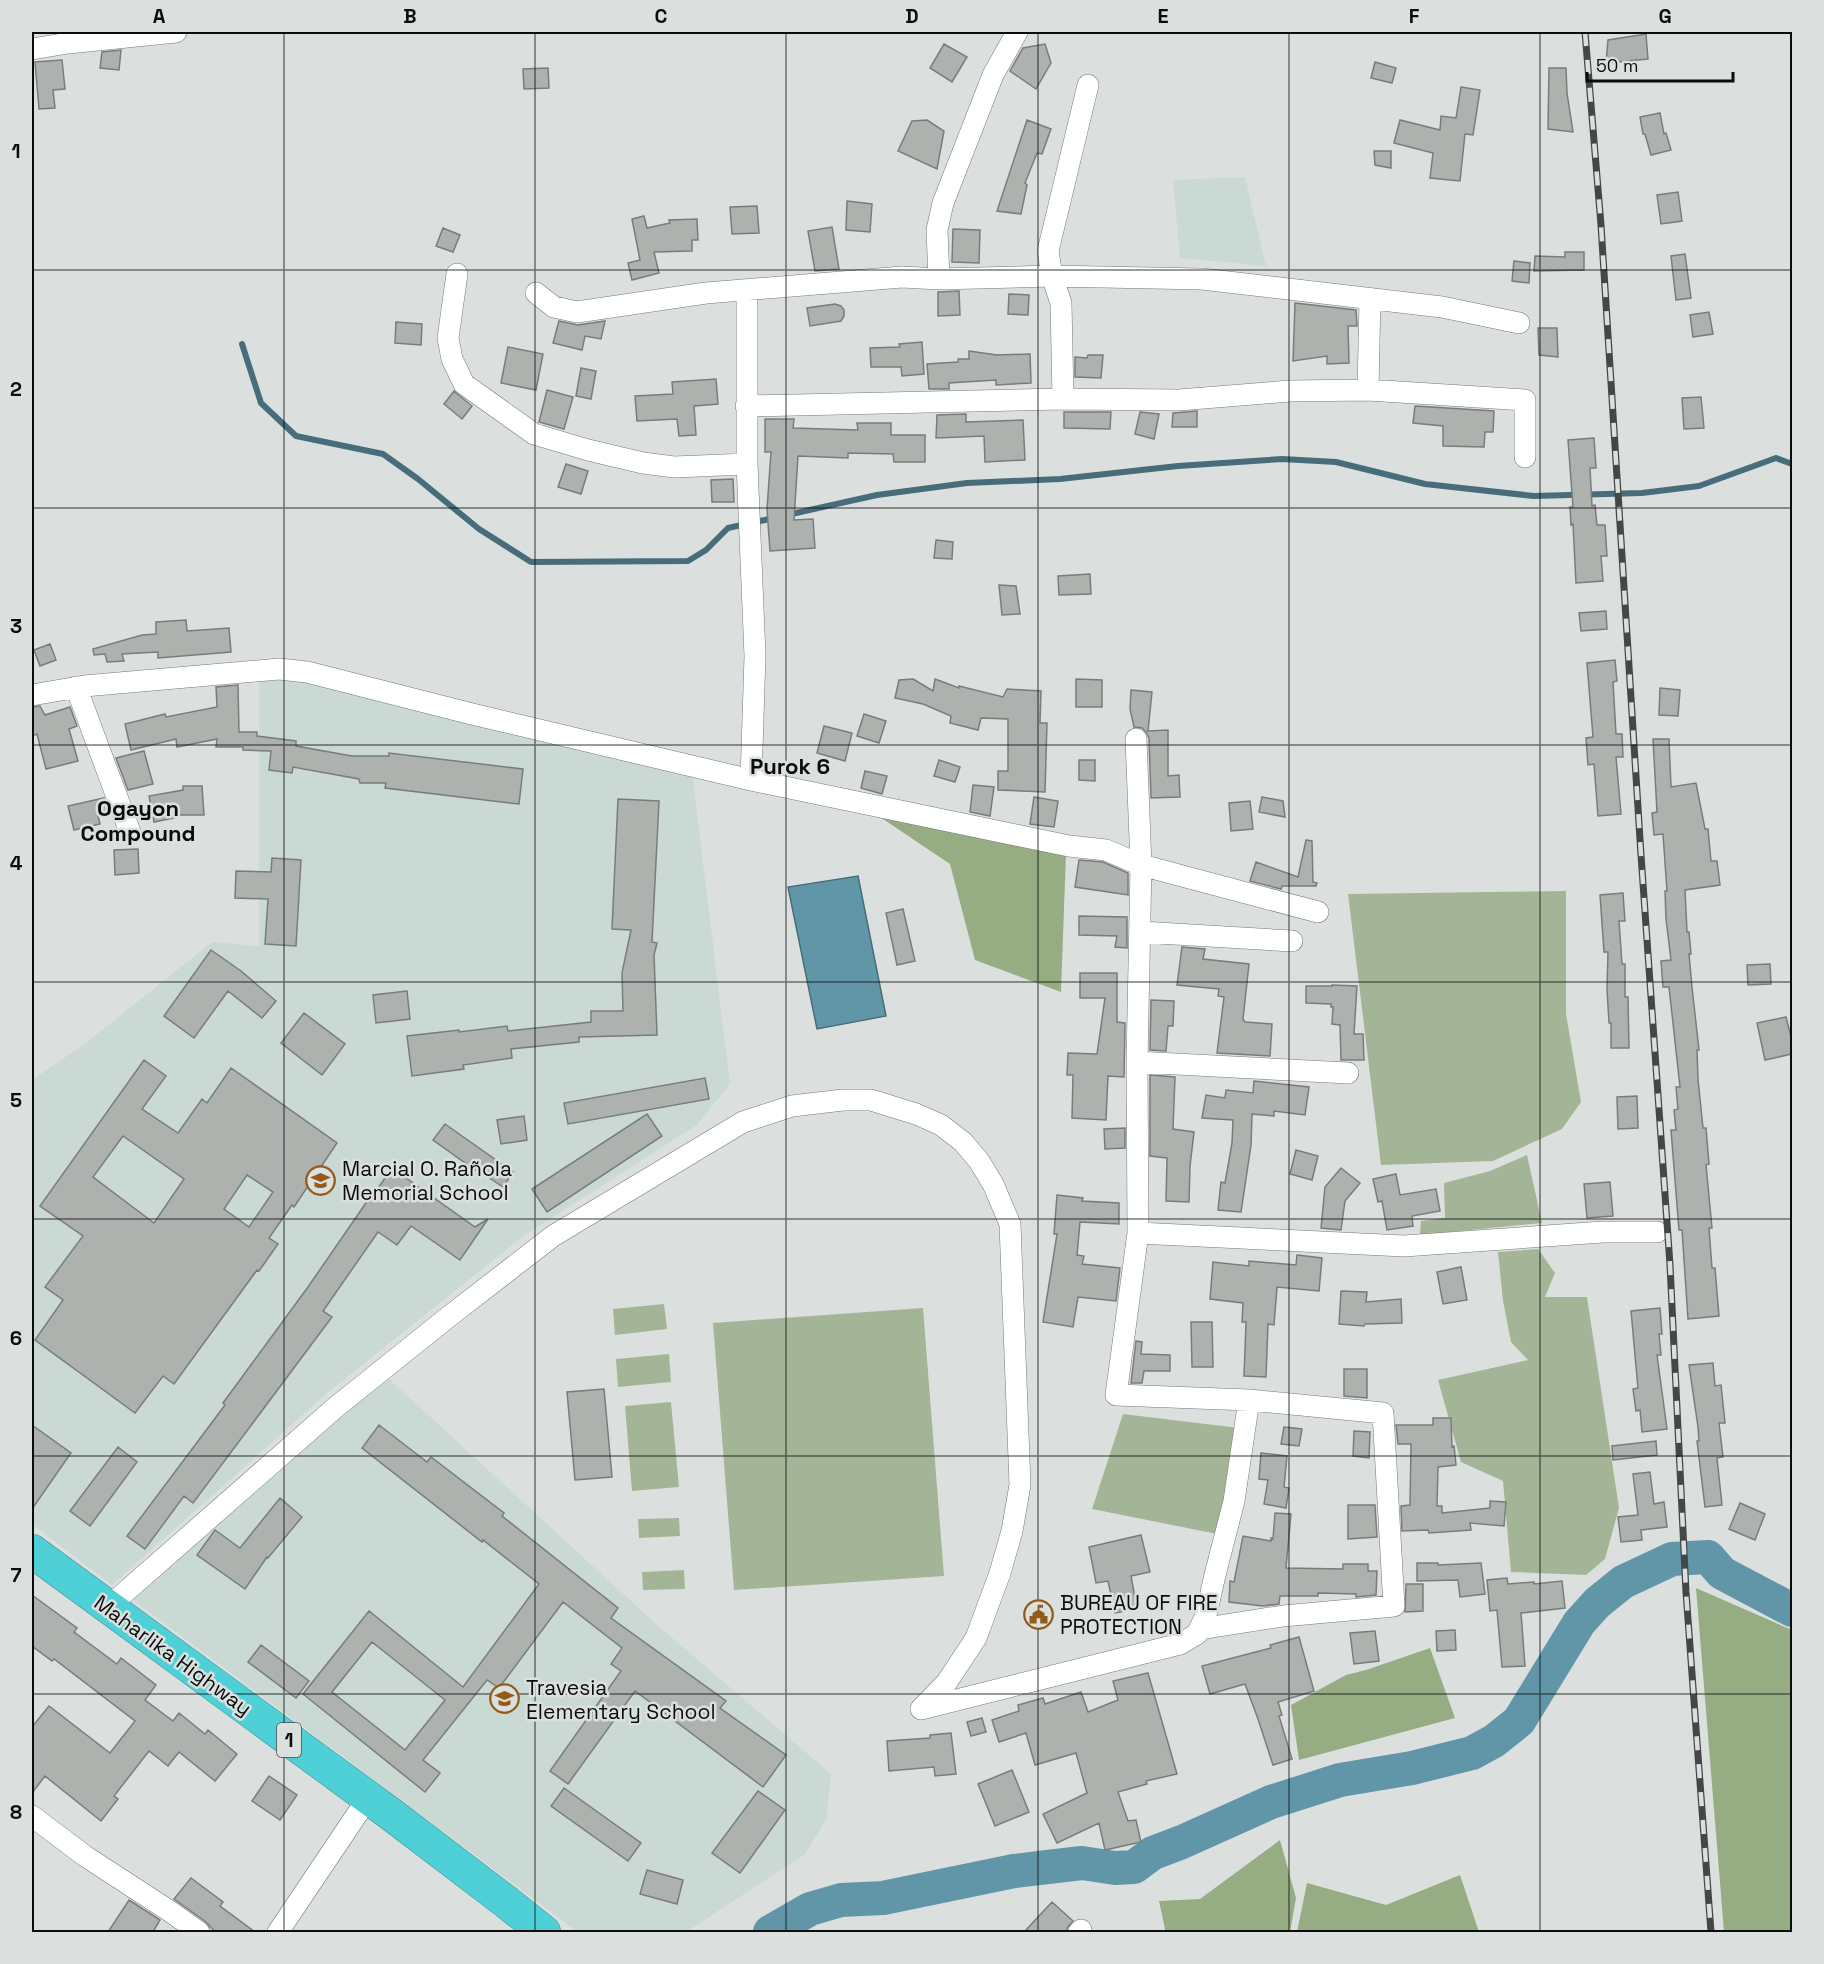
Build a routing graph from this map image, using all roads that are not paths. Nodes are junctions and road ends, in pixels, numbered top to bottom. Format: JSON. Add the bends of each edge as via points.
{"nodes":[{"id":1,"x":176,"y":32,"type":"edge"},
{"id":2,"x":1017,"y":32,"type":"edge"},
{"id":3,"x":32,"y":49,"type":"edge"},
{"id":4,"x":1088,"y":86,"type":"dead end"},
{"id":5,"x":457,"y":274,"type":"dead end"},
{"id":6,"x":1052,"y":276,"type":"junction"},
{"id":7,"x":939,"y":279,"type":"junction"},
{"id":8,"x":747,"y":290,"type":"junction"},
{"id":9,"x":536,"y":294,"type":"dead end"},
{"id":10,"x":1370,"y":299,"type":"junction"},
{"id":11,"x":1519,"y":323,"type":"dead end"},
{"id":12,"x":1368,"y":390,"type":"junction"},
{"id":13,"x":1063,"y":399,"type":"junction"},
{"id":14,"x":746,"y":406,"type":"junction"},
{"id":15,"x":1525,"y":457,"type":"dead end"},
{"id":16,"x":747,"y":464,"type":"junction"},
{"id":17,"x":76,"y":687,"type":"junction"},
{"id":18,"x":32,"y":695,"type":"edge"},
{"id":19,"x":1136,"y":739,"type":"dead end"},
{"id":20,"x":751,"y":780,"type":"junction"},
{"id":21,"x":130,"y":832,"type":"dead end"},
{"id":22,"x":1141,"y":865,"type":"junction"},
{"id":23,"x":1318,"y":912,"type":"dead end"},
{"id":24,"x":1141,"y":932,"type":"junction"},
{"id":25,"x":1292,"y":941,"type":"dead end"},
{"id":26,"x":1137,"y":1062,"type":"junction"},
{"id":27,"x":1348,"y":1073,"type":"dead end"},
{"id":28,"x":1657,"y":1232,"type":"dead end"},
{"id":29,"x":1138,"y":1233,"type":"junction"},
{"id":30,"x":1249,"y":1400,"type":"junction"},
{"id":31,"x":32,"y":1551,"type":"edge"},
{"id":32,"x":107,"y":1608,"type":"junction"},
{"id":33,"x":1200,"y":1629,"type":"junction"},
{"id":34,"x":368,"y":1798,"type":"junction"},
{"id":35,"x":32,"y":1816,"type":"edge"},
{"id":36,"x":199,"y":1932,"type":"edge"},
{"id":37,"x":278,"y":1932,"type":"edge"},
{"id":38,"x":544,"y":1932,"type":"edge"}],
"edges":[{"from":1,"to":3,"type":"street"},
{"from":2,"to":7,"type":"street","via":[[993,75],[943,203],[937,230]]},
{"from":4,"to":6,"type":"street","via":[[1048,251]]},
{"from":5,"to":16,"type":"street","via":[[448,338],[452,359],[464,384],[534,434],[643,463],[674,467]]},
{"from":6,"to":7,"type":"street"},
{"from":6,"to":10,"type":"street","via":[[1202,279]]},
{"from":6,"to":13,"type":"street","via":[[1061,303]]},
{"from":7,"to":8,"type":"street","via":[[902,277]]},
{"from":8,"to":9,"type":"street","via":[[577,312],[554,307]]},
{"from":8,"to":14,"type":"street"},
{"from":10,"to":11,"type":"street","via":[[1442,307]]},
{"from":10,"to":12,"type":"street"},
{"from":12,"to":13,"type":"street","via":[[1290,391],[1179,400]]},
{"from":12,"to":15,"type":"street","via":[[1525,400]]},
{"from":13,"to":14,"type":"street"},
{"from":14,"to":16,"type":"street"},
{"from":16,"to":20,"type":"street","via":[[755,656]]},
{"from":17,"to":18,"type":"street"},
{"from":17,"to":20,"type":"street","via":[[279,669],[307,672]]},
{"from":17,"to":21,"type":"street"},
{"from":19,"to":22,"type":"street"},
{"from":20,"to":22,"type":"street","via":[[1069,846],[1106,850]]},
{"from":22,"to":23,"type":"street"},
{"from":22,"to":24,"type":"street"},
{"from":24,"to":25,"type":"street"},
{"from":24,"to":26,"type":"street"},
{"from":26,"to":27,"type":"street"},
{"from":26,"to":29,"type":"street"},
{"from":28,"to":29,"type":"street","via":[[1602,1232],[1404,1246]]},
{"from":29,"to":30,"type":"street","via":[[1116,1395]]},
{"from":30,"to":33,"type":"street","via":[[1234,1501]]},
{"from":30,"to":33,"type":"street","via":[[1383,1413],[1394,1606],[1283,1616]]},
{"from":31,"to":32,"type":"highway","name":"Maharlika Highway","number":"1"},
{"from":32,"to":33,"type":"street","via":[[336,1407],[553,1236],[743,1122],[792,1106],[843,1100],[871,1101],[941,1125],[979,1161],[1010,1224],[1020,1485],[1012,1531],[976,1638],[948,1682],[921,1709],[1180,1644]]},
{"from":32,"to":34,"type":"highway","name":"Maharlika Highway","number":"1"},
{"from":34,"to":37,"type":"street"},
{"from":34,"to":38,"type":"highway","name":"Maharlika Highway","number":"1"},
{"from":35,"to":36,"type":"street"}]}
